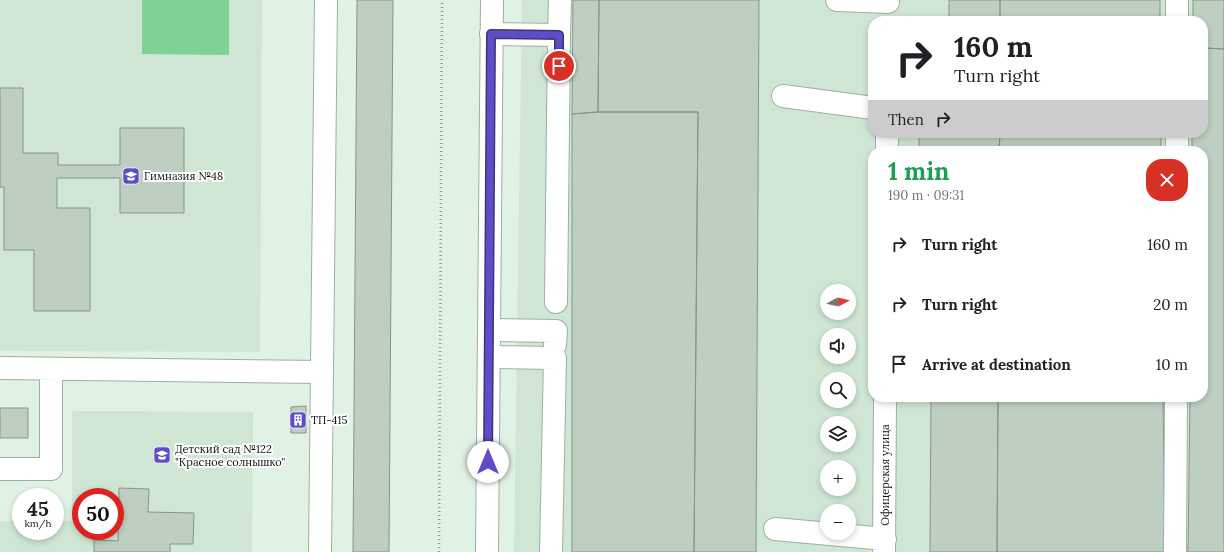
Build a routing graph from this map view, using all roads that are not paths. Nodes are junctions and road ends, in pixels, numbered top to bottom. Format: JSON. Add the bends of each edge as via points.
{"nodes":[{"id":1,"x":326,"y":0,"type":"edge"},
{"id":2,"x":492,"y":0,"type":"edge"},
{"id":3,"x":560,"y":0,"type":"edge"},
{"id":4,"x":837,"y":0,"type":"edge"},
{"id":5,"x":1178,"y":0,"type":"edge"},
{"id":6,"x":888,"y":8,"type":"edge"},
{"id":7,"x":1177,"y":16,"type":"edge"},
{"id":8,"x":491,"y":34,"type":"junction"},
{"id":9,"x":559,"y":35,"type":"junction"},
{"id":10,"x":782,"y":96,"type":"dead end"},
{"id":11,"x":868,"y":107,"type":"edge"},
{"id":12,"x":489,"y":330,"type":"junction"},
{"id":13,"x":489,"y":358,"type":"junction"},
{"id":14,"x":0,"y":368,"type":"edge"},
{"id":15,"x":51,"y":369,"type":"junction"},
{"id":16,"x":322,"y":372,"type":"junction"},
{"id":17,"x":885,"y":402,"type":"edge"},
{"id":18,"x":1176,"y":402,"type":"edge"},
{"id":19,"x":0,"y":469,"type":"edge"},
{"id":20,"x":775,"y":529,"type":"dead end"},
{"id":21,"x":884,"y":546,"type":"edge"},
{"id":22,"x":320,"y":552,"type":"edge"},
{"id":23,"x":487,"y":552,"type":"edge"},
{"id":24,"x":551,"y":552,"type":"edge"},
{"id":25,"x":1175,"y":552,"type":"edge"}],
"edges":[{"from":1,"to":16,"type":"main road"},
{"from":2,"to":8,"type":"main road"},
{"from":3,"to":9,"type":"main road"},
{"from":4,"to":6,"type":"main road"},
{"from":5,"to":7,"type":"main road"},
{"from":8,"to":9,"type":"main road"},
{"from":8,"to":12,"type":"main road"},
{"from":9,"to":12,"type":"main road","via":[[556,325]]},
{"from":10,"to":11,"type":"main road"},
{"from":12,"to":13,"type":"main road"},
{"from":13,"to":23,"type":"main road"},
{"from":13,"to":24,"type":"main road","via":[[555,358]]},
{"from":14,"to":15,"type":"main road"},
{"from":15,"to":16,"type":"main road"},
{"from":15,"to":19,"type":"main road","via":[[51,469]]},
{"from":16,"to":22,"type":"main road"},
{"from":17,"to":21,"type":"main road","name":"Офицерская улица"},
{"from":18,"to":25,"type":"main road"},
{"from":20,"to":21,"type":"main road"}]}
